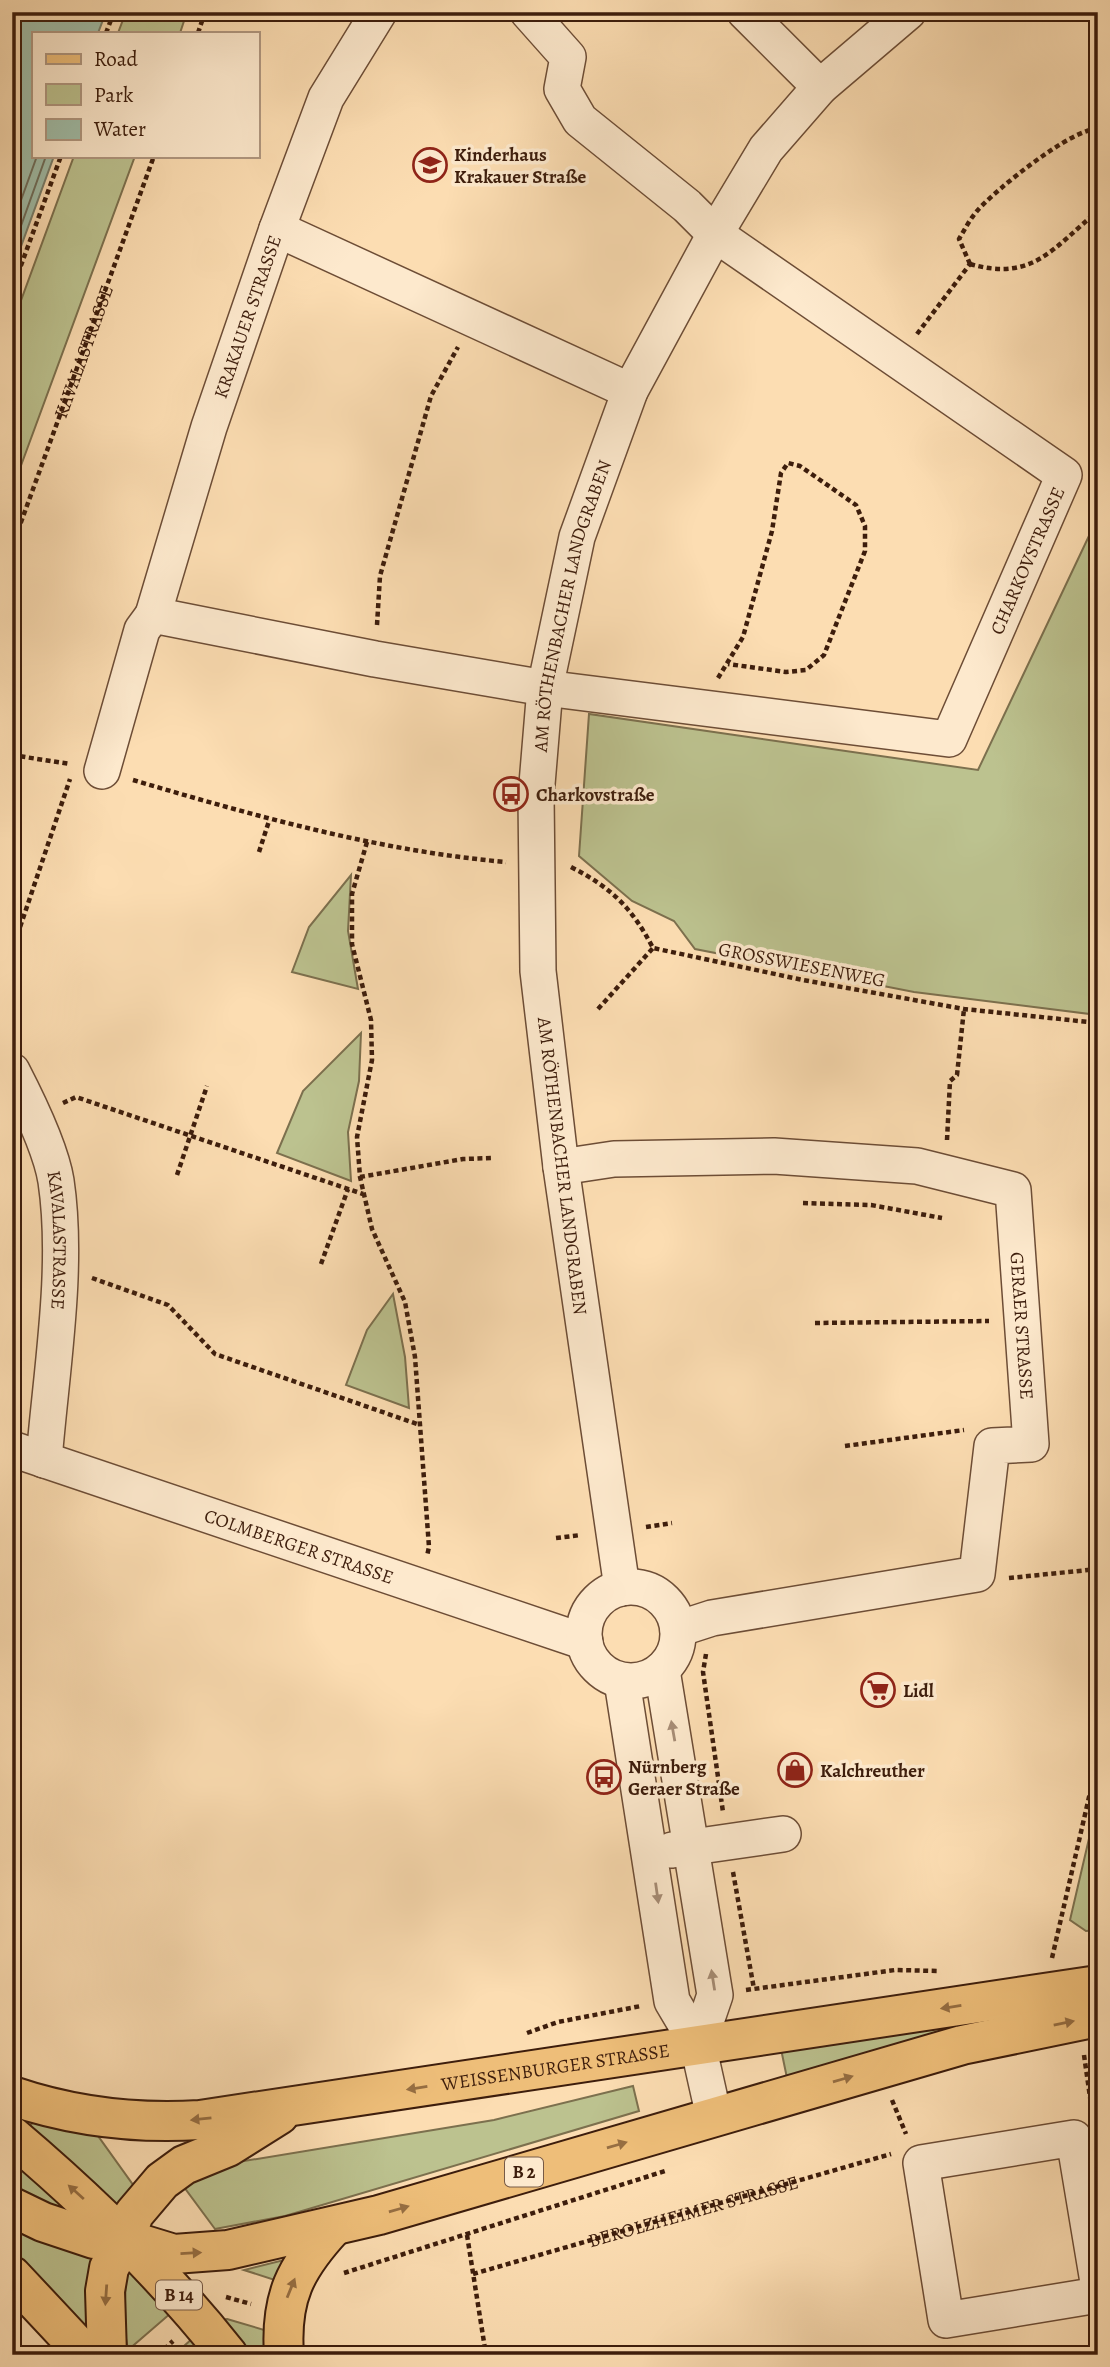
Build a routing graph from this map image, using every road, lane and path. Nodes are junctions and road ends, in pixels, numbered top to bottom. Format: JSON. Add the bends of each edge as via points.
{"nodes":[{"id":1,"x":114,"y":12,"type":"edge"},
{"id":2,"x":205,"y":12,"type":"edge"},
{"id":3,"x":379,"y":12,"type":"edge"},
{"id":4,"x":528,"y":12,"type":"edge"},
{"id":5,"x":745,"y":12,"type":"edge"},
{"id":6,"x":908,"y":12,"type":"edge"},
{"id":7,"x":106,"y":32,"type":"edge"},
{"id":8,"x":198,"y":32,"type":"edge"},
{"id":9,"x":820,"y":87,"type":"junction"},
{"id":10,"x":1098,"y":129,"type":"edge"},
{"id":11,"x":60,"y":158,"type":"edge"},
{"id":12,"x":153,"y":158,"type":"edge"},
{"id":13,"x":1098,"y":211,"type":"edge"},
{"id":14,"x":277,"y":229,"type":"junction"},
{"id":15,"x":715,"y":234,"type":"junction"},
{"id":16,"x":970,"y":264,"type":"junction"},
{"id":17,"x":12,"y":290,"type":"edge"},
{"id":18,"x":474,"y":319,"type":"junction"},
{"id":19,"x":897,"y":360,"type":"junction"},
{"id":20,"x":630,"y":391,"type":"junction"},
{"id":21,"x":12,"y":547,"type":"edge"},
{"id":22,"x":153,"y":615,"type":"junction"},
{"id":23,"x":375,"y":659,"type":"junction"},
{"id":24,"x":728,"y":664,"type":"junction"},
{"id":25,"x":545,"y":688,"type":"junction"},
{"id":26,"x":700,"y":708,"type":"junction"},
{"id":27,"x":12,"y":755,"type":"edge"},
{"id":28,"x":102,"y":771,"type":"joint"},
{"id":29,"x":270,"y":821,"type":"junction"},
{"id":30,"x":367,"y":842,"type":"junction"},
{"id":31,"x":259,"y":852,"type":"dead end"},
{"id":32,"x":536,"y":865,"type":"junction"},
{"id":33,"x":653,"y":948,"type":"junction"},
{"id":34,"x":12,"y":951,"type":"edge"},
{"id":35,"x":598,"y":1009,"type":"dead end"},
{"id":36,"x":964,"y":1009,"type":"junction"},
{"id":37,"x":1098,"y":1023,"type":"edge"},
{"id":38,"x":12,"y":1071,"type":"edge"},
{"id":39,"x":207,"y":1086,"type":"dead end"},
{"id":40,"x":33,"y":1116,"type":"junction"},
{"id":41,"x":191,"y":1136,"type":"junction"},
{"id":42,"x":493,"y":1158,"type":"dead end"},
{"id":43,"x":561,"y":1167,"type":"junction"},
{"id":44,"x":945,"y":1171,"type":"junction"},
{"id":45,"x":177,"y":1175,"type":"dead end"},
{"id":46,"x":360,"y":1177,"type":"junction"},
{"id":47,"x":348,"y":1189,"type":"junction"},
{"id":48,"x":364,"y":1194,"type":"junction"},
{"id":49,"x":803,"y":1203,"type":"dead end"},
{"id":50,"x":942,"y":1218,"type":"dead end"},
{"id":51,"x":321,"y":1264,"type":"dead end"},
{"id":52,"x":60,"y":1266,"type":"junction"},
{"id":53,"x":1022,"y":1322,"type":"junction"},
{"id":54,"x":815,"y":1323,"type":"dead end"},
{"id":55,"x":420,"y":1425,"type":"junction"},
{"id":56,"x":845,"y":1446,"type":"dead end"},
{"id":57,"x":992,"y":1447,"type":"junction"},
{"id":58,"x":28,"y":1455,"type":"edge"},
{"id":59,"x":1098,"y":1569,"type":"edge"},
{"id":60,"x":977,"y":1574,"type":"junction"},
{"id":61,"x":419,"y":1587,"type":"junction"},
{"id":62,"x":622,"y":1588,"type":"junction"},
{"id":63,"x":712,"y":1618,"type":"junction"},
{"id":64,"x":678,"y":1629,"type":"junction"},
{"id":65,"x":585,"y":1642,"type":"junction"},
{"id":66,"x":662,"y":1670,"type":"junction"},
{"id":67,"x":622,"y":1681,"type":"junction"},
{"id":68,"x":1098,"y":1758,"type":"edge"},
{"id":69,"x":783,"y":1834,"type":"dead end"},
{"id":70,"x":727,"y":1842,"type":"junction"},
{"id":71,"x":693,"y":1847,"type":"junction"},
{"id":72,"x":651,"y":1853,"type":"junction"},
{"id":73,"x":1063,"y":1961,"type":"dead end"},
{"id":74,"x":941,"y":1971,"type":"dead end"},
{"id":75,"x":1098,"y":1985,"type":"edge"},
{"id":76,"x":754,"y":1989,"type":"junction"},
{"id":77,"x":715,"y":1995,"type":"junction"},
{"id":78,"x":634,"y":2007,"type":"dead end"},
{"id":79,"x":1098,"y":2017,"type":"edge"},
{"id":80,"x":523,"y":2034,"type":"dead end"},
{"id":81,"x":698,"y":2045,"type":"junction"},
{"id":82,"x":1084,"y":2054,"type":"dead end"},
{"id":83,"x":12,"y":2096,"type":"edge"},
{"id":84,"x":892,"y":2099,"type":"dead end"},
{"id":85,"x":293,"y":2107,"type":"junction"},
{"id":86,"x":714,"y":2117,"type":"junction"},
{"id":87,"x":1093,"y":2120,"type":"dead end"},
{"id":88,"x":12,"y":2136,"type":"edge"},
{"id":89,"x":907,"y":2136,"type":"dead end"},
{"id":90,"x":898,"y":2151,"type":"dead end"},
{"id":91,"x":667,"y":2171,"type":"dead end"},
{"id":92,"x":12,"y":2207,"type":"edge"},
{"id":93,"x":333,"y":2227,"type":"junction"},
{"id":94,"x":467,"y":2235,"type":"junction"},
{"id":95,"x":125,"y":2239,"type":"junction"},
{"id":96,"x":473,"y":2274,"type":"junction"},
{"id":97,"x":12,"y":2276,"type":"edge"},
{"id":98,"x":339,"y":2278,"type":"dead end"},
{"id":99,"x":1098,"y":2281,"type":"edge"},
{"id":100,"x":1098,"y":2295,"type":"edge"},
{"id":101,"x":86,"y":2355,"type":"edge"},
{"id":102,"x":107,"y":2355,"type":"edge"},
{"id":103,"x":228,"y":2355,"type":"edge"},
{"id":104,"x":284,"y":2355,"type":"edge"},
{"id":105,"x":486,"y":2355,"type":"edge"}],
"edges":[{"from":1,"to":7,"type":"path"},
{"from":2,"to":8,"type":"path"},
{"from":3,"to":14,"type":"street","via":[[326,98]]},
{"from":4,"to":15,"type":"street","name":"CHARKOVSTRASSE","via":[[568,57],[562,89],[580,120]]},
{"from":5,"to":9,"type":"street"},
{"from":6,"to":9,"type":"street","name":"AM RÖTHENBACHER LANDGRABEN"},
{"from":9,"to":15,"type":"street","name":"AM RÖTHENBACHER LANDGRABEN","via":[[766,149]]},
{"from":10,"to":16,"type":"path","via":[[1091,128],[1030,165],[976,211],[959,239]]},
{"from":11,"to":17,"type":"path"},
{"from":12,"to":21,"type":"path","name":"KAVALASTRASSE"},
{"from":13,"to":16,"type":"path","via":[[1034,263],[995,271]]},
{"from":14,"to":18,"type":"street","name":"KRAKAUER STRASSE"},
{"from":14,"to":22,"type":"street","name":"KRAKAUER STRASSE","via":[[209,428]]},
{"from":15,"to":19,"type":"street","name":"CHARKOVSTRASSE"},
{"from":15,"to":20,"type":"street","name":"AM RÖTHENBACHER LANDGRABEN"},
{"from":16,"to":19,"type":"path"},
{"from":18,"to":20,"type":"street","name":"KRAKAUER STRASSE"},
{"from":18,"to":23,"type":"path","via":[[431,396],[380,576]]},
{"from":19,"to":26,"type":"street","name":"CHARKOVSTRASSE","via":[[1064,475],[949,739]]},
{"from":20,"to":25,"type":"street","name":"AM RÖTHENBACHER LANDGRABEN","via":[[577,537]]},
{"from":22,"to":23,"type":"street"},
{"from":22,"to":28,"type":"street","name":"KRAKAUER STRASSE","via":[[142,631]]},
{"from":23,"to":25,"type":"street"},
{"from":24,"to":24,"type":"path","via":[[743,637],[772,531],[781,473],[788,463],[800,466],[856,505],[865,526],[865,551],[824,655],[806,670],[786,672]]},
{"from":24,"to":26,"type":"path"},
{"from":25,"to":26,"type":"street","name":"CHARKOVSTRASSE"},
{"from":25,"to":32,"type":"street","name":"AM RÖTHENBACHER LANDGRABEN","via":[[536,796]]},
{"from":27,"to":34,"type":"path","via":[[75,765]]},
{"from":28,"to":29,"type":"path"},
{"from":29,"to":30,"type":"path"},
{"from":29,"to":31,"type":"path"},
{"from":30,"to":32,"type":"path"},
{"from":30,"to":46,"type":"path","via":[[352,894],[352,944],[371,1020],[372,1047],[357,1137]]},
{"from":32,"to":33,"type":"path","via":[[568,866],[595,879],[636,915]]},
{"from":32,"to":43,"type":"street","name":"AM RÖTHENBACHER LANDGRABEN","via":[[538,971]]},
{"from":33,"to":35,"type":"path"},
{"from":33,"to":36,"type":"path","name":"GROSSWIESENWEG"},
{"from":36,"to":37,"type":"path","name":"GROSSWIESENWEG"},
{"from":36,"to":44,"type":"path","via":[[957,1075],[950,1081]]},
{"from":38,"to":40,"type":"street","name":"KAVALASTRASSE"},
{"from":39,"to":41,"type":"path"},
{"from":40,"to":41,"type":"path","via":[[76,1097]]},
{"from":40,"to":52,"type":"street","name":"KAVALASTRASSE","via":[[56,1178]]},
{"from":41,"to":45,"type":"path"},
{"from":41,"to":47,"type":"path"},
{"from":42,"to":46,"type":"path"},
{"from":43,"to":44,"type":"street","name":"GERAER STRASSE","via":[[614,1159],[774,1156]]},
{"from":43,"to":62,"type":"street","name":"AM RÖTHENBACHER LANDGRABEN"},
{"from":44,"to":53,"type":"street","name":"GERAER STRASSE","via":[[1013,1191]]},
{"from":46,"to":48,"type":"path"},
{"from":47,"to":48,"type":"path"},
{"from":47,"to":51,"type":"path"},
{"from":48,"to":55,"type":"path","via":[[372,1229],[405,1302]]},
{"from":49,"to":50,"type":"path","via":[[871,1205]]},
{"from":52,"to":55,"type":"path","via":[[168,1305],[215,1354]]},
{"from":52,"to":58,"type":"street","name":"KAVALASTRASSE"},
{"from":53,"to":54,"type":"path"},
{"from":53,"to":57,"type":"street","name":"GERAER STRASSE","via":[[1031,1444]]},
{"from":55,"to":61,"type":"path","via":[[429,1548]]},
{"from":56,"to":57,"type":"path","via":[[975,1429]]},
{"from":57,"to":60,"type":"street"},
{"from":58,"to":61,"type":"street","name":"COLMBERGER STRASSE"},
{"from":59,"to":60,"type":"path","via":[[993,1579]]},
{"from":60,"to":63,"type":"street"},
{"from":61,"to":65,"type":"street","name":"COLMBERGER STRASSE"},
{"from":62,"to":64,"type":"street","via":[[648,1590],[659,1596],[675,1616]]},
{"from":62,"to":65,"type":"street","via":[[592,1607]]},
{"from":63,"to":64,"type":"street"},
{"from":63,"to":70,"type":"path","via":[[704,1672]]},
{"from":64,"to":66,"type":"street","via":[[677,1645]]},
{"from":65,"to":67,"type":"street","via":[[598,1667]]},
{"from":66,"to":67,"type":"street","via":[[636,1681]]},
{"from":71,"to":66,"type":"street","one_way":true},
{"from":67,"to":72,"type":"street"},
{"from":68,"to":73,"type":"path","via":[[1051,1962]]},
{"from":69,"to":70,"type":"street"},
{"from":70,"to":71,"type":"street"},
{"from":70,"to":76,"type":"path"},
{"from":71,"to":72,"type":"street"},
{"from":77,"to":71,"type":"street","one_way":true},
{"from":72,"to":81,"type":"street","one_way":true,"via":[[672,2001]]},
{"from":74,"to":76,"type":"path","via":[[895,1969]]},
{"from":75,"to":81,"type":"main road","name":"WEISSENBURGER STRASSE","one_way":true},
{"from":76,"to":77,"type":"path"},
{"from":77,"to":81,"type":"street"},
{"from":78,"to":80,"type":"path"},
{"from":86,"to":79,"type":"main road","number":"B 2","one_way":true,"via":[[962,2045]]},
{"from":81,"to":85,"type":"main road","name":"WEISSENBURGER STRASSE","one_way":true},
{"from":81,"to":86,"type":"street"},
{"from":82,"to":87,"type":"path"},
{"from":85,"to":83,"type":"main road","name":"WEISSENBURGER STRASSE","one_way":true,"via":[[200,2120],[122,2121],[66,2112]]},
{"from":84,"to":89,"type":"path"},
{"from":85,"to":95,"type":"main road","via":[[162,2181],[134,2214]]},
{"from":93,"to":86,"type":"main road","number":"B 2","one_way":true},
{"from":95,"to":88,"type":"main road","number":"B 14","one_way":true},
{"from":90,"to":96,"type":"path","name":"BEROLZHEIMER STRASSE"},
{"from":91,"to":94,"type":"path"},
{"from":92,"to":95,"type":"main road","number":"B 2","via":[[82,2236]]},
{"from":95,"to":93,"type":"main road","number":"B 2","one_way":true,"via":[[174,2254],[192,2254]]},
{"from":104,"to":93,"type":"main road","one_way":true,"via":[[283,2314],[290,2287]]},
{"from":94,"to":96,"type":"path"},
{"from":94,"to":98,"type":"path","via":[[348,2269]]},
{"from":95,"to":102,"type":"main road","one_way":true,"via":[[109,2268],[105,2291]]},
{"from":95,"to":103,"type":"main road","number":"B 14"},
{"from":96,"to":105,"type":"path"},
{"from":97,"to":101,"type":"main road"},
{"from":99,"to":100,"type":"street","via":[[1074,2138],[921,2164],[946,2320]]}]}
